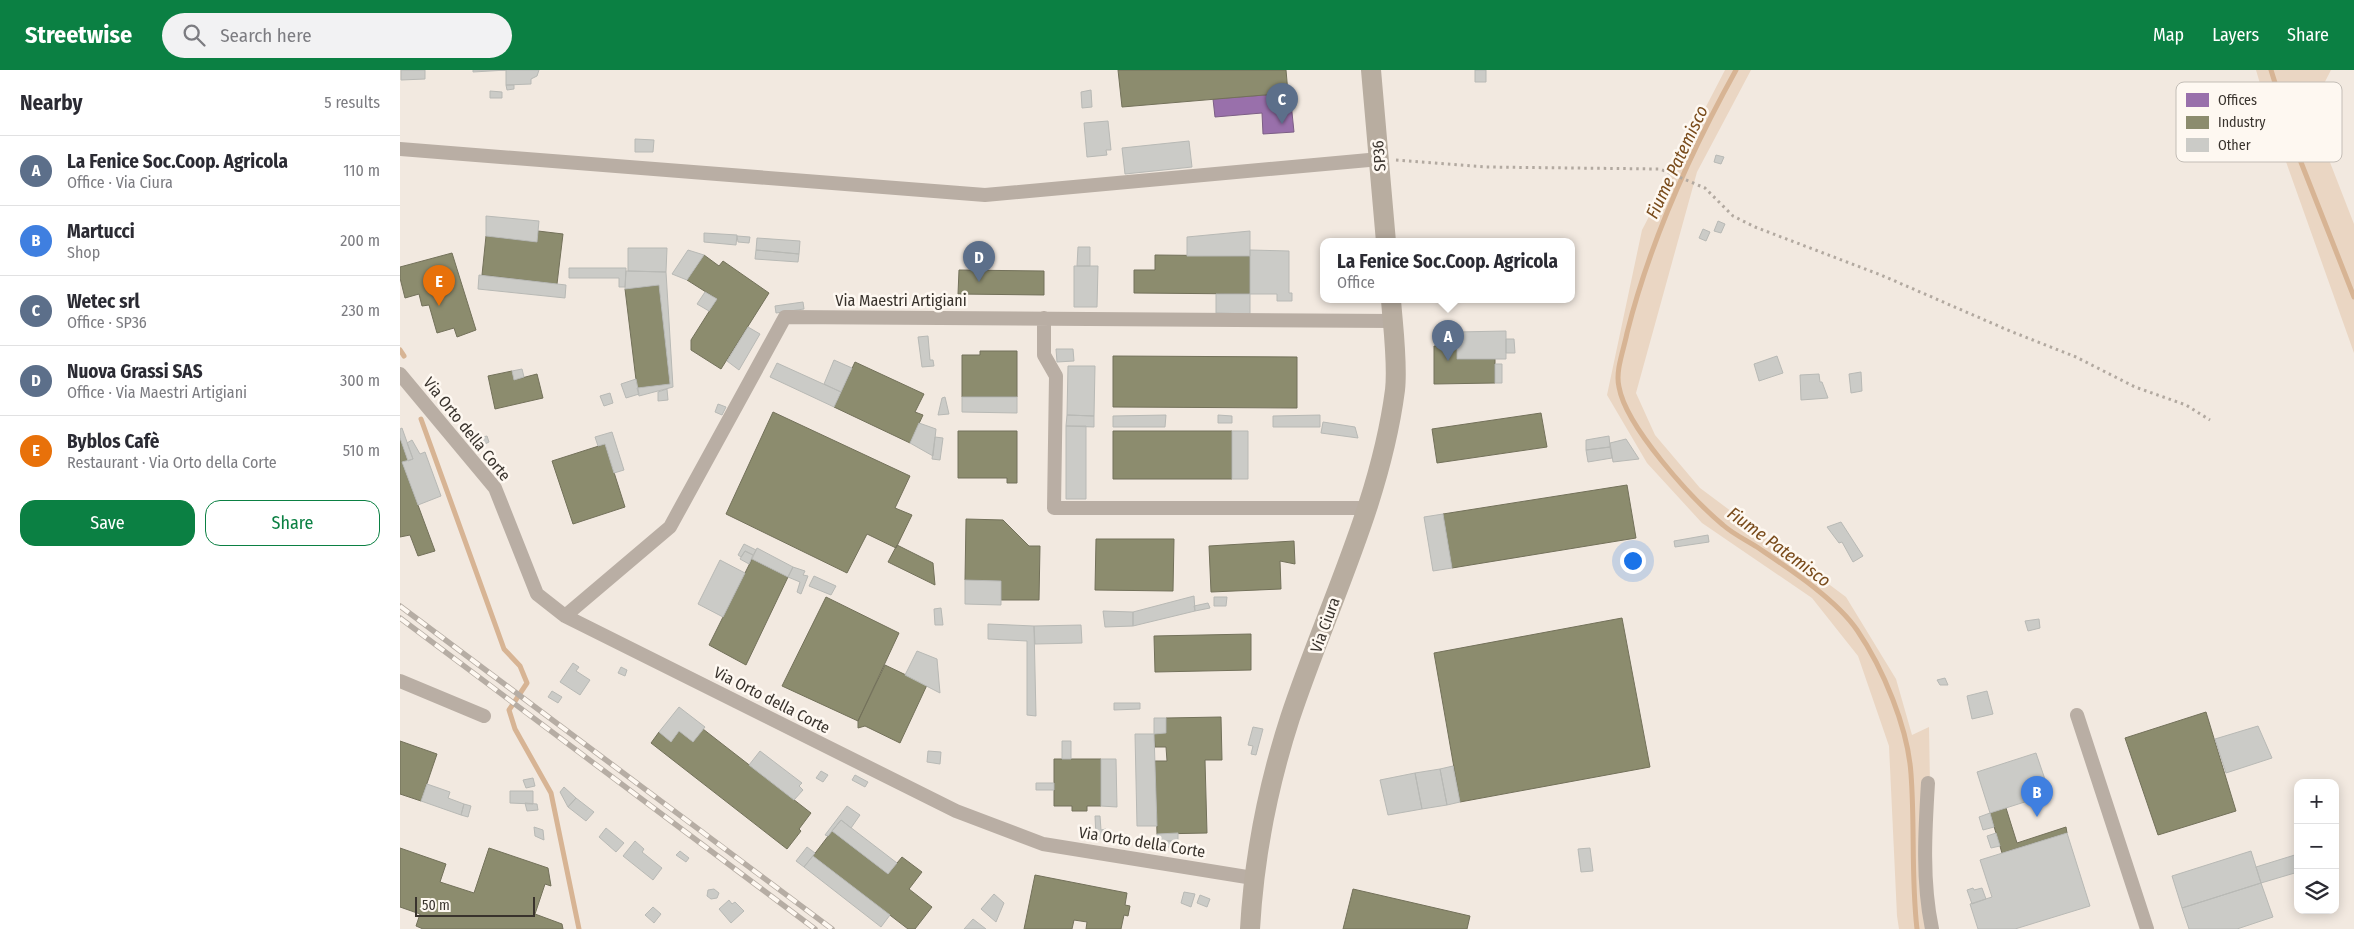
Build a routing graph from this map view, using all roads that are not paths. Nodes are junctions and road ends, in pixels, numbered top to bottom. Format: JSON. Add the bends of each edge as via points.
{"nodes":[{"id":1,"x":1371,"y":70,"type":"edge"},
{"id":2,"x":400,"y":149,"type":"edge"},
{"id":3,"x":1380,"y":159,"type":"junction"},
{"id":4,"x":1386,"y":238,"type":"edge"},
{"id":5,"x":1391,"y":303,"type":"edge"},
{"id":6,"x":1044,"y":318,"type":"junction"},
{"id":7,"x":1393,"y":321,"type":"junction"},
{"id":8,"x":400,"y":374,"type":"edge"},
{"id":9,"x":1368,"y":508,"type":"junction"},
{"id":10,"x":565,"y":616,"type":"junction"},
{"id":11,"x":400,"y":681,"type":"edge"},
{"id":12,"x":484,"y":716,"type":"dead end"},
{"id":13,"x":2076,"y":716,"type":"dead end"},
{"id":14,"x":1928,"y":783,"type":"dead end"},
{"id":15,"x":1253,"y":878,"type":"junction"},
{"id":16,"x":1250,"y":929,"type":"edge"},
{"id":17,"x":1932,"y":929,"type":"edge"},
{"id":18,"x":2147,"y":929,"type":"edge"}],
"edges":[{"from":1,"to":3,"type":"main road","name":"SP36","number":"SP36"},
{"from":2,"to":3,"type":"street","via":[[985,195]]},
{"from":3,"to":4,"type":"main road","name":"SP36","number":"SP36"},
{"from":5,"to":7,"type":"main road"},
{"from":6,"to":7,"type":"street","name":"Via Maestri Artigiani"},
{"from":6,"to":9,"type":"street","via":[[1044,355],[1056,376],[1054,508]]},
{"from":6,"to":10,"type":"street","name":"Via Maestri Artigiani","via":[[785,316],[670,527]]},
{"from":7,"to":9,"type":"main road","name":"Via Ciura","via":[[1395,388],[1384,452]]},
{"from":8,"to":10,"type":"street","name":"Via Orto della Corte","via":[[496,488],[537,594]]},
{"from":9,"to":15,"type":"main road","name":"Via Ciura","via":[[1290,718],[1268,798]]},
{"from":10,"to":15,"type":"street","name":"Via Orto della Corte","via":[[956,811],[1043,844]]},
{"from":11,"to":12,"type":"street"},
{"from":13,"to":18,"type":"street"},
{"from":14,"to":17,"type":"street","via":[[1925,845]]},
{"from":15,"to":16,"type":"main road","name":"Via Ciura"}]}
